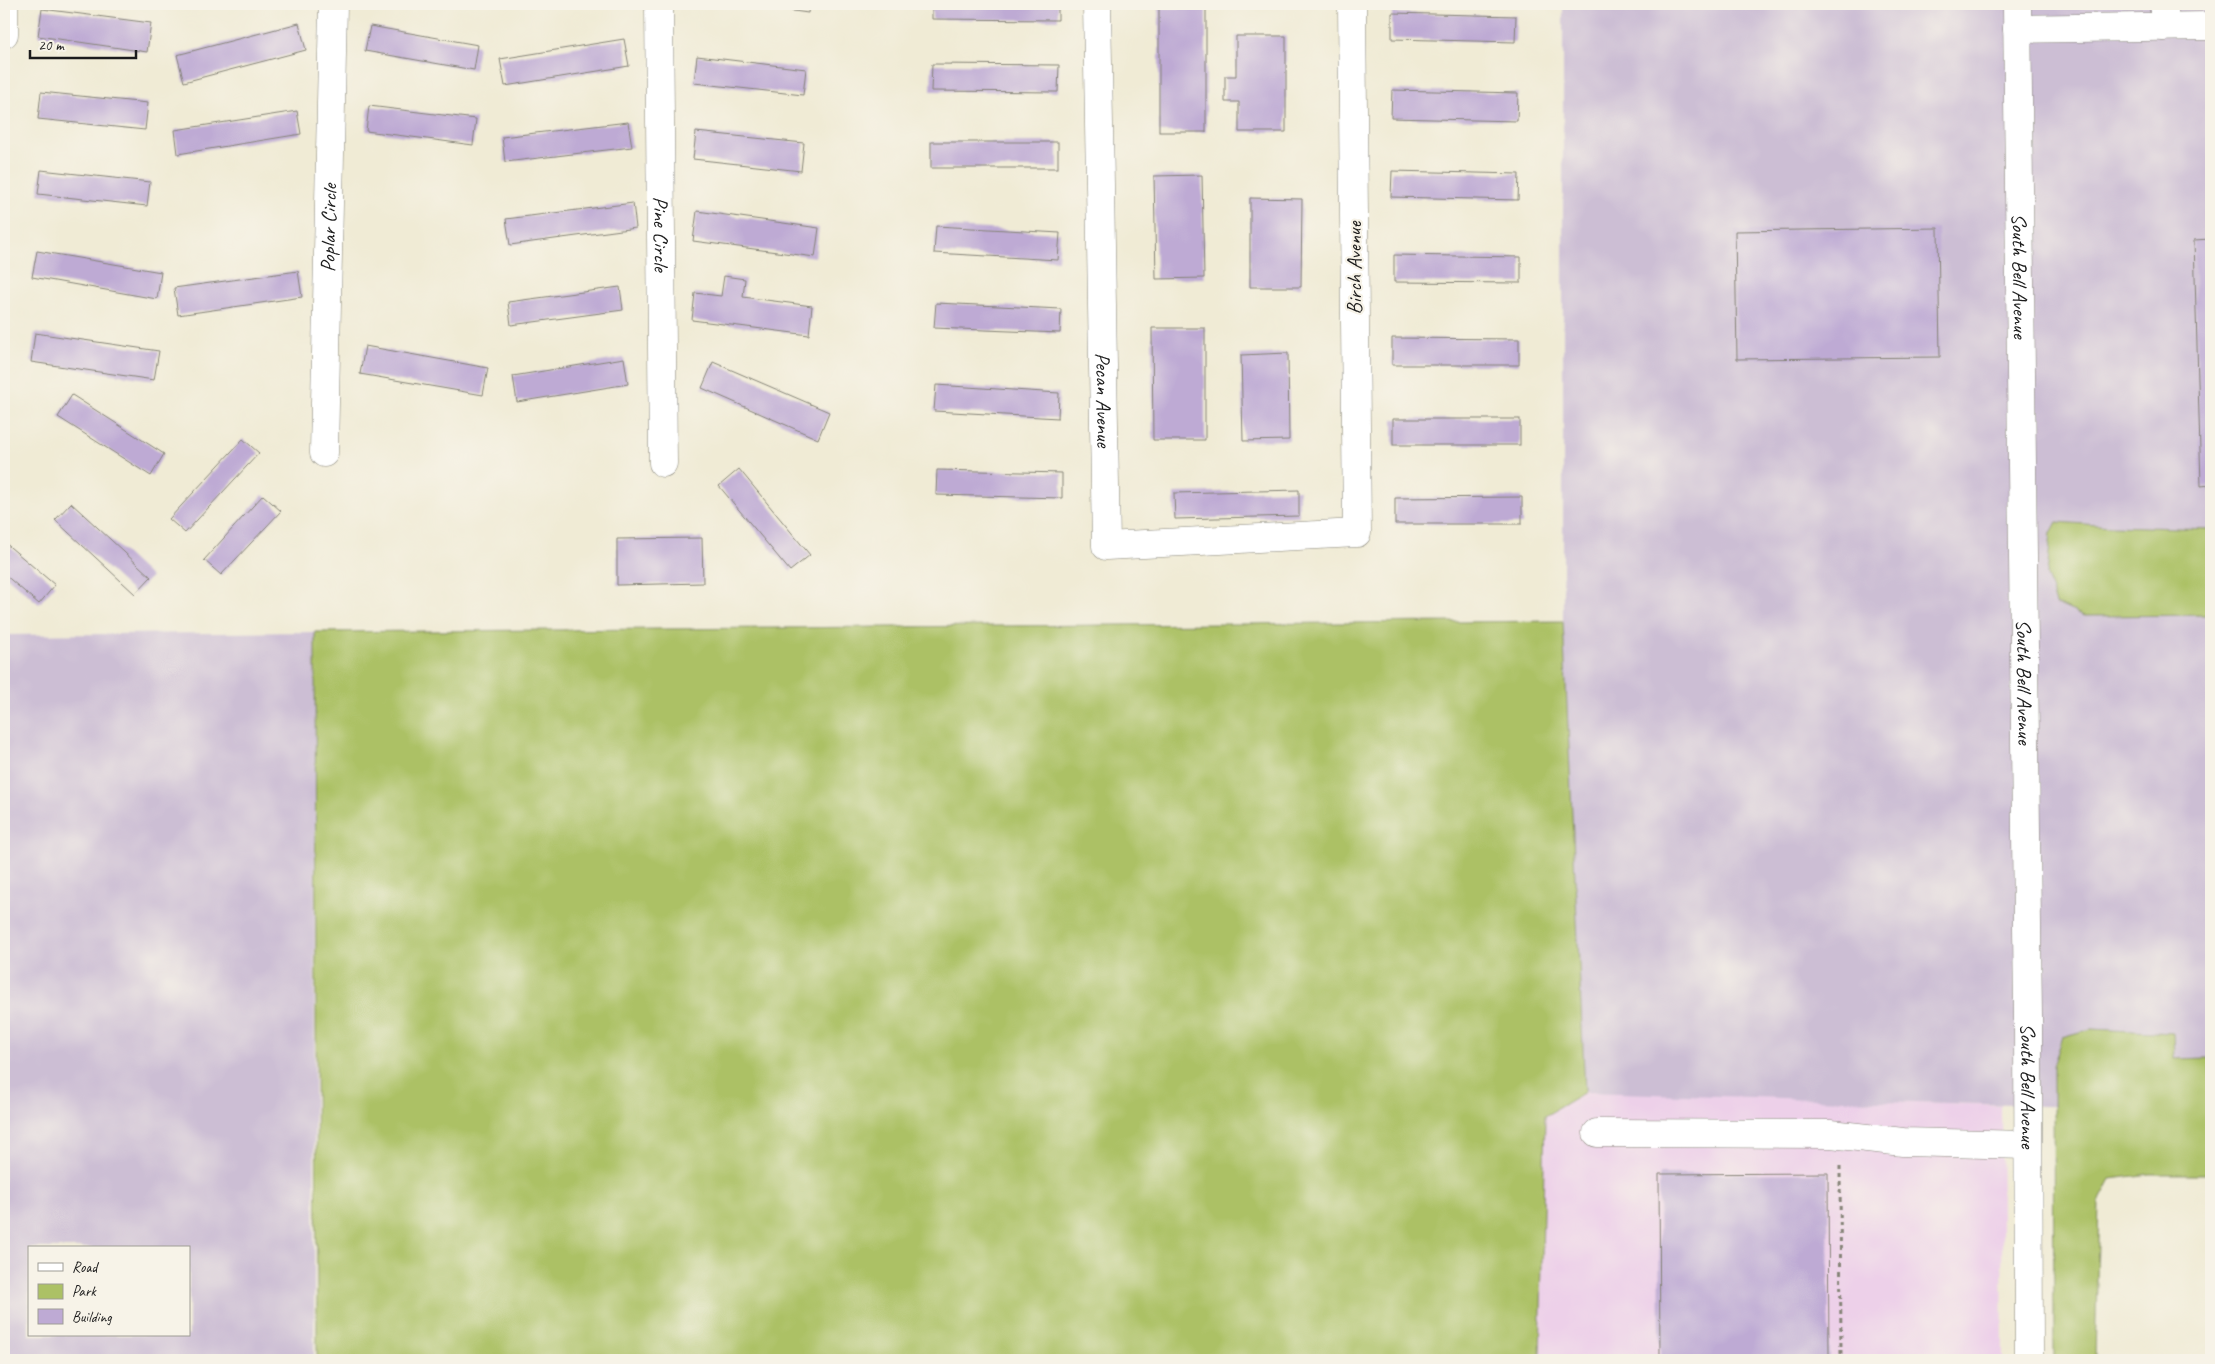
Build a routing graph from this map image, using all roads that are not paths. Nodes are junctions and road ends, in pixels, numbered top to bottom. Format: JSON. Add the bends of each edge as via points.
{"nodes":[{"id":1,"x":4,"y":4,"type":"edge"},
{"id":2,"x":333,"y":4,"type":"edge"},
{"id":3,"x":659,"y":4,"type":"edge"},
{"id":4,"x":1096,"y":4,"type":"edge"},
{"id":5,"x":1352,"y":4,"type":"edge"},
{"id":6,"x":2164,"y":15,"type":"edge"},
{"id":7,"x":2017,"y":16,"type":"edge"},
{"id":8,"x":2211,"y":26,"type":"edge"},
{"id":9,"x":4,"y":34,"type":"edge"},
{"id":10,"x":324,"y":453,"type":"dead end"},
{"id":11,"x":663,"y":463,"type":"dead end"},
{"id":12,"x":1357,"y":533,"type":"joint"},
{"id":13,"x":1597,"y":1133,"type":"dead end"},
{"id":14,"x":2027,"y":1145,"type":"junction"},
{"id":15,"x":2029,"y":1360,"type":"edge"}],
"edges":[{"from":1,"to":9,"type":"street"},
{"from":2,"to":10,"type":"street","name":"Poplar Circle"},
{"from":3,"to":11,"type":"street","name":"Pine Circle"},
{"from":4,"to":12,"type":"street","name":"Pecan Avenue","via":[[1106,546]]},
{"from":5,"to":12,"type":"street","name":"Birch Avenue"},
{"from":6,"to":7,"type":"street"},
{"from":6,"to":8,"type":"street"},
{"from":7,"to":14,"type":"street","name":"South Bell Avenue"},
{"from":13,"to":14,"type":"street","via":[[1840,1135],[1903,1142]]},
{"from":14,"to":15,"type":"street","name":"South Bell Avenue"}]}
